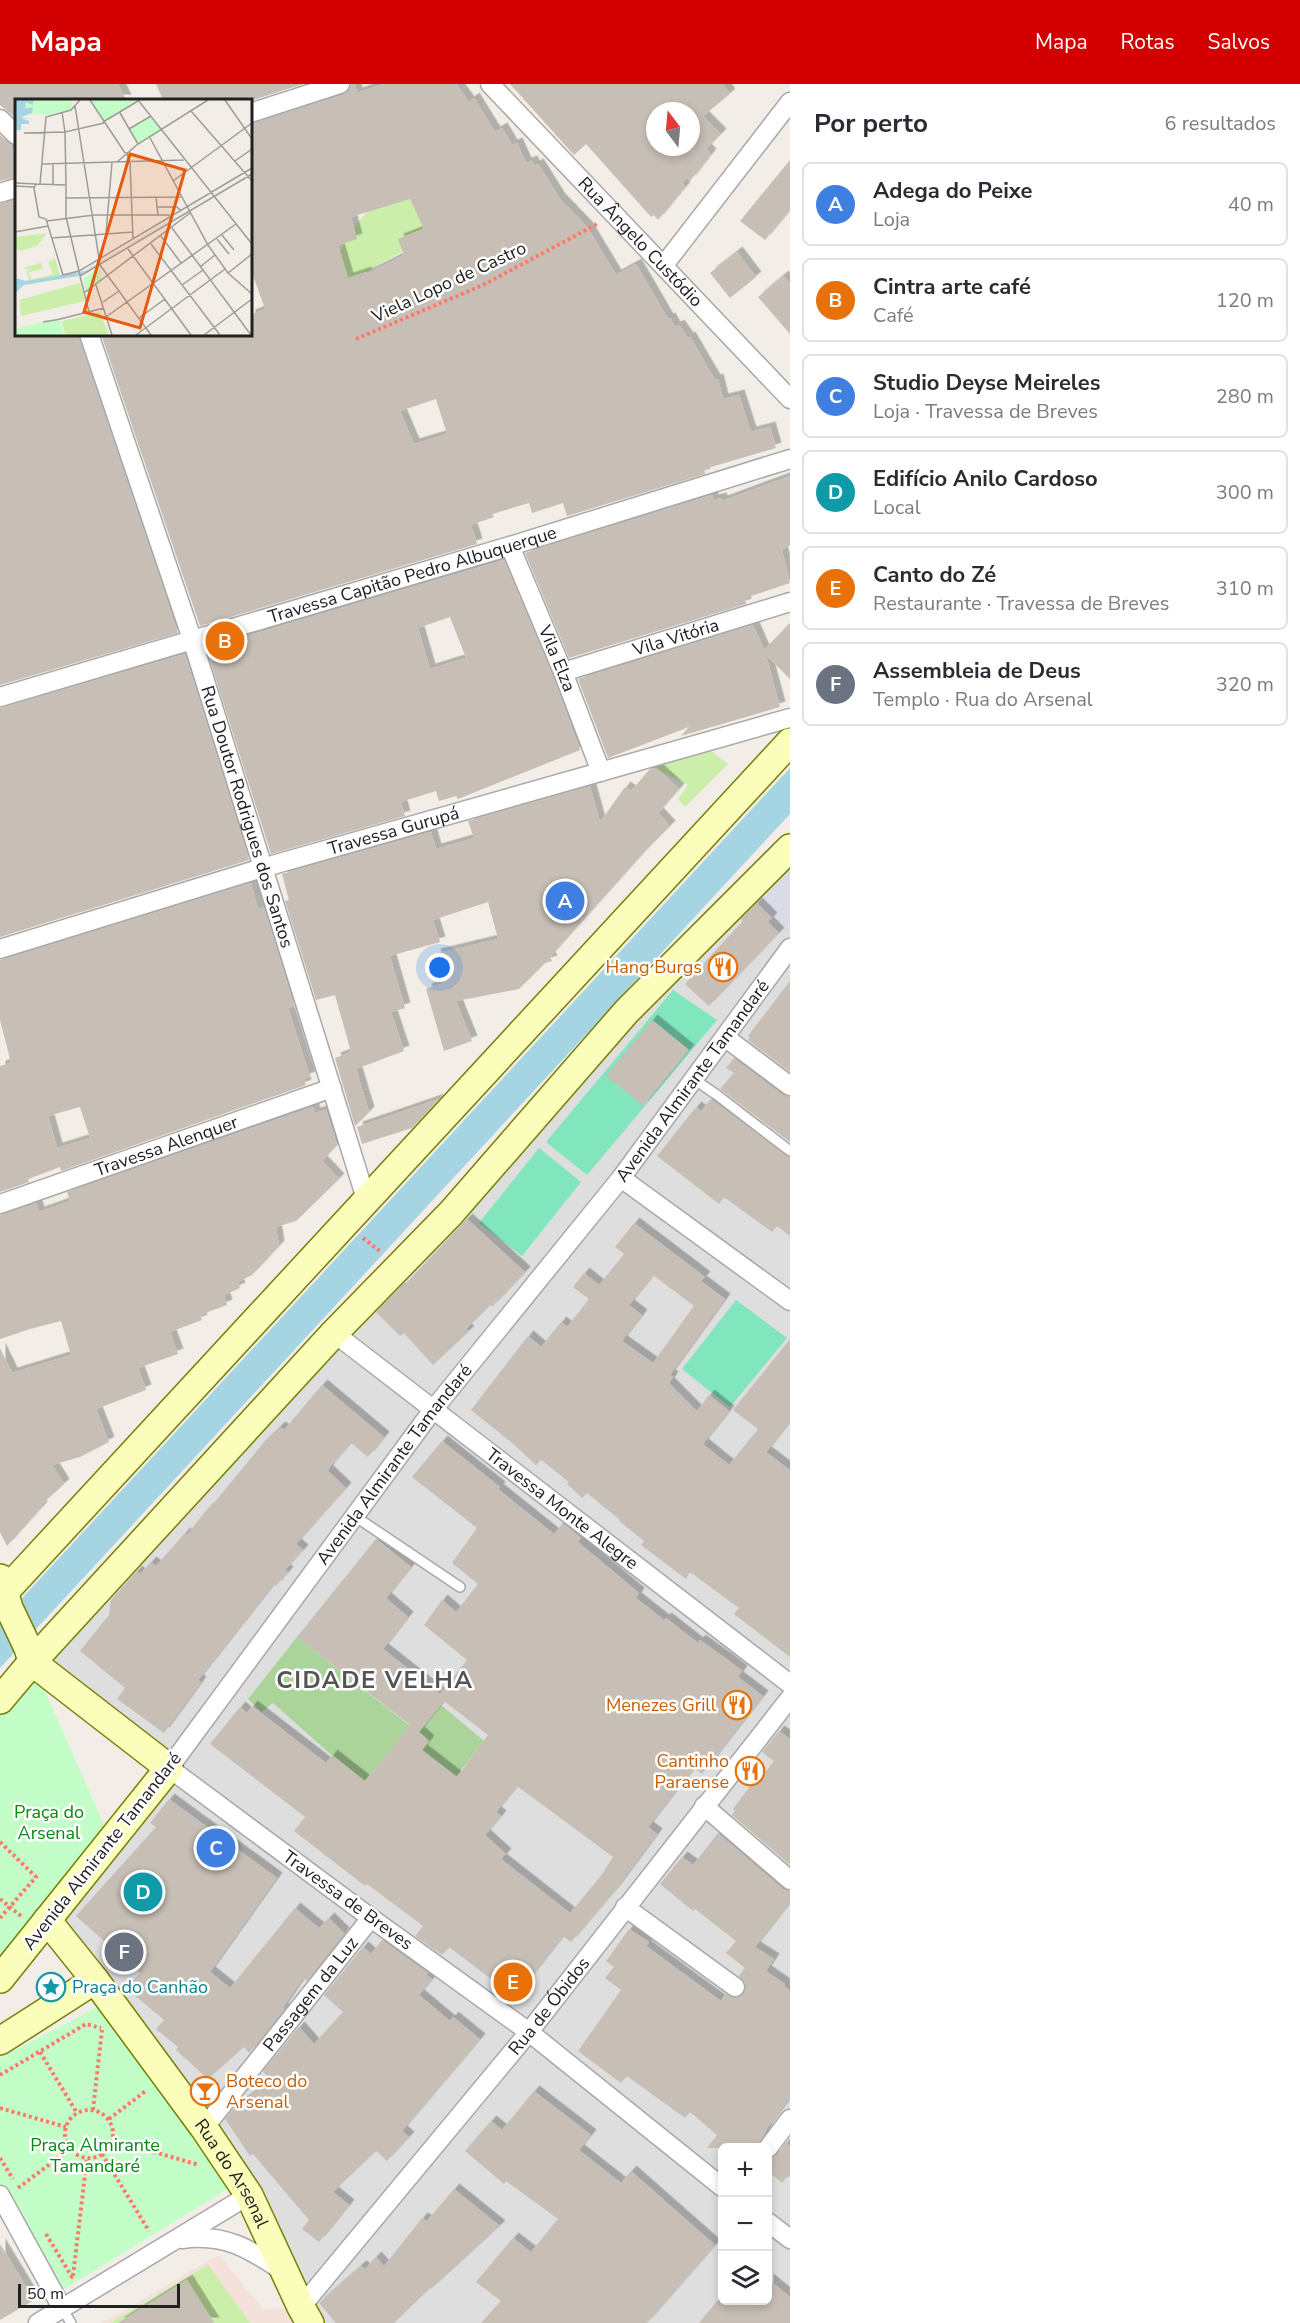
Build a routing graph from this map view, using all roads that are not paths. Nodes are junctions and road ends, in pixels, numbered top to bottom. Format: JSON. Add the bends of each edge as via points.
{"nodes":[{"id":1,"x":340,"y":84,"type":"edge"},
{"id":2,"x":490,"y":84,"type":"edge"},
{"id":3,"x":790,"y":102,"type":"edge"},
{"id":4,"x":252,"y":112,"type":"edge"},
{"id":5,"x":0,"y":119,"type":"edge"},
{"id":6,"x":15,"y":134,"type":"edge"},
{"id":7,"x":15,"y":188,"type":"edge"},
{"id":8,"x":0,"y":192,"type":"edge"},
{"id":9,"x":664,"y":265,"type":"junction"},
{"id":10,"x":90,"y":336,"type":"edge"},
{"id":11,"x":790,"y":399,"type":"edge"},
{"id":12,"x":790,"y":459,"type":"edge"},
{"id":13,"x":510,"y":546,"type":"junction"},
{"id":14,"x":790,"y":602,"type":"edge"},
{"id":15,"x":192,"y":639,"type":"junction"},
{"id":16,"x":563,"y":672,"type":"junction"},
{"id":17,"x":0,"y":697,"type":"edge"},
{"id":18,"x":790,"y":718,"type":"edge"},
{"id":19,"x":790,"y":742,"type":"edge"},
{"id":20,"x":601,"y":772,"type":"junction"},
{"id":21,"x":790,"y":848,"type":"edge"},
{"id":22,"x":262,"y":868,"type":"junction"},
{"id":23,"x":790,"y":948,"type":"edge"},
{"id":24,"x":0,"y":949,"type":"edge"},
{"id":25,"x":726,"y":1038,"type":"junction"},
{"id":26,"x":695,"y":1080,"type":"junction"},
{"id":27,"x":790,"y":1086,"type":"edge"},
{"id":28,"x":332,"y":1088,"type":"junction"},
{"id":29,"x":790,"y":1152,"type":"edge"},
{"id":30,"x":621,"y":1178,"type":"junction"},
{"id":31,"x":366,"y":1199,"type":"junction"},
{"id":32,"x":0,"y":1204,"type":"edge"},
{"id":33,"x":790,"y":1301,"type":"edge"},
{"id":34,"x":334,"y":1333,"type":"junction"},
{"id":35,"x":432,"y":1411,"type":"junction"},
{"id":36,"x":356,"y":1516,"type":"junction"},
{"id":37,"x":460,"y":1587,"type":"dead end"},
{"id":38,"x":4,"y":1593,"type":"edge"},
{"id":39,"x":30,"y":1655,"type":"junction"},
{"id":40,"x":790,"y":1684,"type":"edge"},
{"id":41,"x":790,"y":1698,"type":"edge"},
{"id":42,"x":0,"y":1700,"type":"edge"},
{"id":43,"x":169,"y":1768,"type":"junction"},
{"id":44,"x":704,"y":1806,"type":"junction"},
{"id":45,"x":790,"y":1880,"type":"edge"},
{"id":46,"x":625,"y":1907,"type":"junction"},
{"id":47,"x":371,"y":1918,"type":"junction"},
{"id":48,"x":38,"y":1921,"type":"junction"},
{"id":49,"x":0,"y":1979,"type":"edge"},
{"id":50,"x":100,"y":1987,"type":"junction"},
{"id":51,"x":735,"y":1987,"type":"dead end"},
{"id":52,"x":529,"y":2032,"type":"junction"},
{"id":53,"x":0,"y":2041,"type":"edge"},
{"id":54,"x":790,"y":2119,"type":"edge"},
{"id":55,"x":204,"y":2128,"type":"junction"},
{"id":56,"x":772,"y":2143,"type":"edge"},
{"id":57,"x":718,"y":2183,"type":"edge"},
{"id":58,"x":0,"y":2195,"type":"edge"},
{"id":59,"x":249,"y":2195,"type":"junction"},
{"id":60,"x":772,"y":2225,"type":"edge"},
{"id":61,"x":790,"y":2239,"type":"edge"},
{"id":62,"x":178,"y":2240,"type":"junction"},
{"id":63,"x":285,"y":2272,"type":"junction"},
{"id":64,"x":305,"y":2315,"type":"edge"},
{"id":65,"x":67,"y":2316,"type":"edge"},
{"id":66,"x":38,"y":2323,"type":"edge"}],
"edges":[{"from":1,"to":4,"type":"street"},
{"from":2,"to":9,"type":"street","name":"Rua Ângelo Custódio"},
{"from":3,"to":9,"type":"street"},
{"from":5,"to":6,"type":"street"},
{"from":7,"to":8,"type":"street"},
{"from":9,"to":11,"type":"street","name":"Rua Ângelo Custódio"},
{"from":10,"to":15,"type":"street","name":"Rua Doutor Rodrigues dos Santos"},
{"from":12,"to":13,"type":"street","name":"Travessa Capitão Pedro Albuquerque"},
{"from":13,"to":15,"type":"street","name":"Travessa Capitão Pedro Albuquerque"},
{"from":13,"to":16,"type":"street","name":"Vila Elza"},
{"from":14,"to":16,"type":"street","name":"Vila Vitória"},
{"from":15,"to":17,"type":"street","name":"Travessa Capitão Pedro Albuquerque"},
{"from":15,"to":22,"type":"street","name":"Rua Doutor Rodrigues dos Santos"},
{"from":16,"to":20,"type":"street","name":"Vila Elza"},
{"from":18,"to":20,"type":"street","name":"Travessa Gurupá"},
{"from":19,"to":31,"type":"main road"},
{"from":20,"to":22,"type":"street","name":"Travessa Gurupá"},
{"from":21,"to":34,"type":"main road","via":[[627,1011],[452,1213]]},
{"from":22,"to":24,"type":"street","name":"Travessa Gurupá"},
{"from":22,"to":28,"type":"street","name":"Rua Doutor Rodrigues dos Santos"},
{"from":23,"to":25,"type":"street","name":"Avenida Almirante Tamandaré"},
{"from":25,"to":26,"type":"street","name":"Avenida Almirante Tamandaré"},
{"from":25,"to":27,"type":"street"},
{"from":26,"to":29,"type":"lane"},
{"from":26,"to":30,"type":"street","name":"Avenida Almirante Tamandaré"},
{"from":28,"to":31,"type":"street","name":"Rua Doutor Rodrigues dos Santos"},
{"from":28,"to":32,"type":"street","name":"Travessa Alenquer"},
{"from":30,"to":33,"type":"street"},
{"from":30,"to":35,"type":"street","name":"Avenida Almirante Tamandaré"},
{"from":31,"to":38,"type":"main road"},
{"from":34,"to":35,"type":"street","name":"Travessa Monte Alegre"},
{"from":34,"to":39,"type":"main road"},
{"from":35,"to":36,"type":"street","name":"Avenida Almirante Tamandaré"},
{"from":35,"to":40,"type":"street","name":"Travessa Monte Alegre"},
{"from":36,"to":37,"type":"lane"},
{"from":36,"to":43,"type":"street","name":"Avenida Almirante Tamandaré"},
{"from":38,"to":39,"type":"main road","name":"Travessa de Breves"},
{"from":39,"to":42,"type":"main road"},
{"from":39,"to":43,"type":"main road","name":"Travessa de Breves"},
{"from":41,"to":44,"type":"street","name":"Rua de Óbidos"},
{"from":43,"to":47,"type":"street","name":"Travessa de Breves"},
{"from":43,"to":48,"type":"main road","name":"Avenida Almirante Tamandaré"},
{"from":44,"to":45,"type":"street"},
{"from":44,"to":46,"type":"street","name":"Rua de Óbidos"},
{"from":46,"to":51,"type":"street"},
{"from":46,"to":52,"type":"street","name":"Rua de Óbidos"},
{"from":47,"to":52,"type":"street","name":"Travessa de Breves"},
{"from":47,"to":55,"type":"street","name":"Passagem da Luz"},
{"from":48,"to":49,"type":"main road","name":"Avenida Almirante Tamandaré"},
{"from":48,"to":50,"type":"main road","name":"Rua do Arsenal"},
{"from":50,"to":53,"type":"main road"},
{"from":50,"to":55,"type":"main road","name":"Rua do Arsenal"},
{"from":52,"to":57,"type":"street","name":"Travessa de Breves"},
{"from":52,"to":64,"type":"street","name":"Rua de Óbidos"},
{"from":54,"to":56,"type":"street"},
{"from":55,"to":59,"type":"main road","name":"Rua do Arsenal"},
{"from":58,"to":65,"type":"street"},
{"from":59,"to":62,"type":"street"},
{"from":59,"to":63,"type":"main road","name":"Rua do Arsenal"},
{"from":60,"to":61,"type":"street"},
{"from":62,"to":63,"type":"street","via":[[213,2237],[234,2243]]},
{"from":62,"to":65,"type":"street"},
{"from":63,"to":64,"type":"main road","name":"Rua do Arsenal"},
{"from":65,"to":66,"type":"street"}]}
